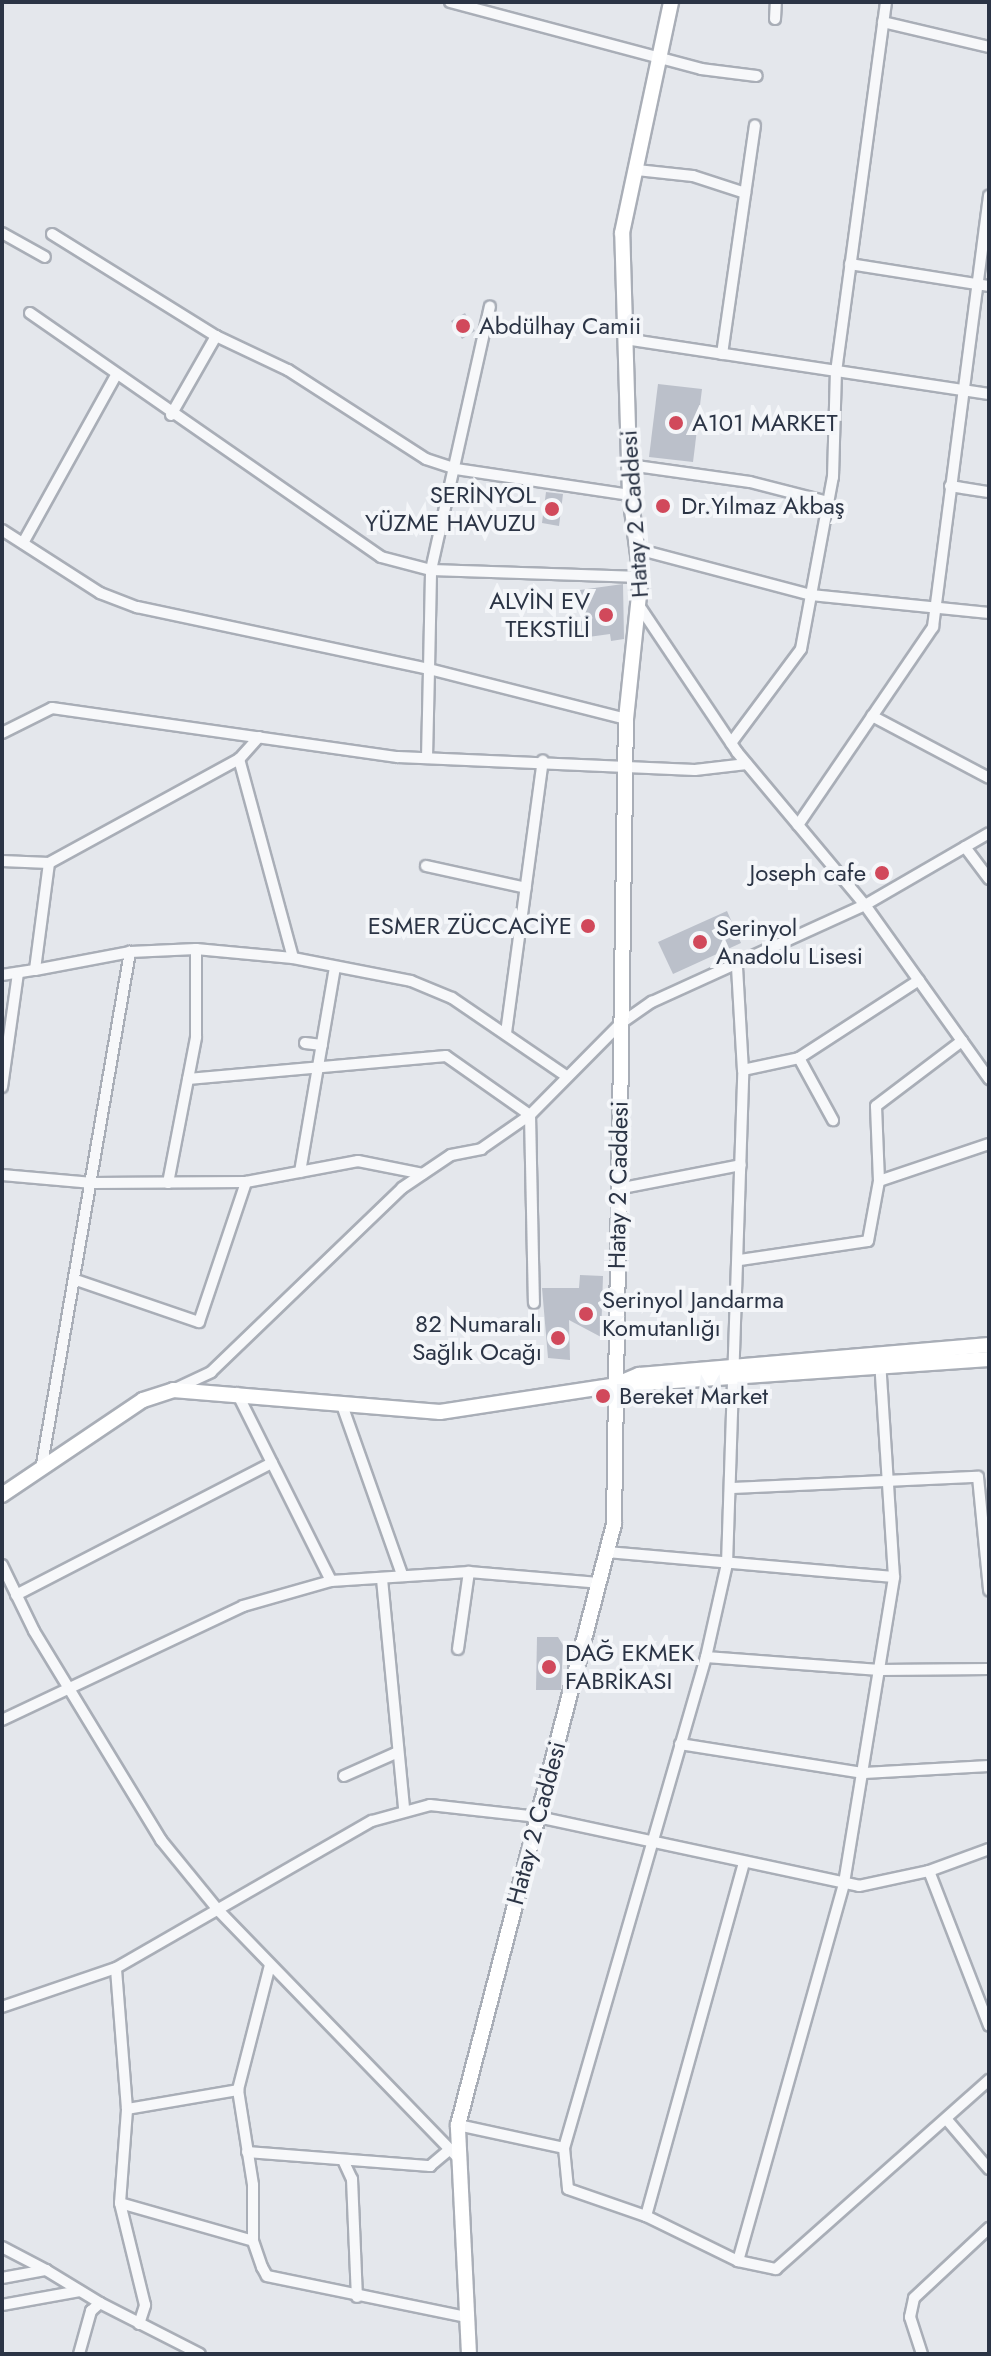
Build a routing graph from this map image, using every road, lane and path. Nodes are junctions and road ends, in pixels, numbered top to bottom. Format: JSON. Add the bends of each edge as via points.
{"nodes":[{"id":1,"x":450,"y":2,"type":"edge"},
{"id":2,"x":671,"y":2,"type":"edge"},
{"id":3,"x":776,"y":2,"type":"edge"},
{"id":4,"x":886,"y":2,"type":"edge"},
{"id":5,"x":464,"y":4,"type":"edge"},
{"id":6,"x":775,"y":19,"type":"dead end"},
{"id":7,"x":883,"y":22,"type":"junction"},
{"id":8,"x":989,"y":47,"type":"edge"},
{"id":9,"x":657,"y":57,"type":"junction"},
{"id":10,"x":757,"y":76,"type":"dead end"},
{"id":11,"x":755,"y":125,"type":"dead end"},
{"id":12,"x":637,"y":170,"type":"junction"},
{"id":13,"x":745,"y":193,"type":"junction"},
{"id":14,"x":989,"y":196,"type":"edge"},
{"id":15,"x":2,"y":233,"type":"edge"},
{"id":16,"x":52,"y":234,"type":"dead end"},
{"id":17,"x":45,"y":257,"type":"dead end"},
{"id":18,"x":850,"y":264,"type":"junction"},
{"id":19,"x":975,"y":284,"type":"junction"},
{"id":20,"x":989,"y":286,"type":"edge"},
{"id":21,"x":490,"y":307,"type":"dead end"},
{"id":22,"x":30,"y":313,"type":"dead end"},
{"id":23,"x":216,"y":336,"type":"junction"},
{"id":24,"x":625,"y":339,"type":"junction"},
{"id":25,"x":722,"y":354,"type":"junction"},
{"id":26,"x":836,"y":372,"type":"junction"},
{"id":27,"x":116,"y":375,"type":"junction"},
{"id":28,"x":962,"y":391,"type":"junction"},
{"id":29,"x":989,"y":394,"type":"edge"},
{"id":30,"x":171,"y":415,"type":"junction"},
{"id":31,"x":629,"y":465,"type":"junction"},
{"id":32,"x":456,"y":469,"type":"junction"},
{"id":33,"x":950,"y":486,"type":"junction"},
{"id":34,"x":989,"y":492,"type":"edge"},
{"id":35,"x":630,"y":495,"type":"junction"},
{"id":36,"x":828,"y":502,"type":"junction"},
{"id":37,"x":2,"y":530,"type":"edge"},
{"id":38,"x":23,"y":543,"type":"junction"},
{"id":39,"x":637,"y":549,"type":"junction"},
{"id":40,"x":431,"y":570,"type":"junction"},
{"id":41,"x":641,"y":577,"type":"junction"},
{"id":42,"x":811,"y":595,"type":"junction"},
{"id":43,"x":936,"y":603,"type":"junction"},
{"id":44,"x":640,"y":607,"type":"junction"},
{"id":45,"x":989,"y":613,"type":"edge"},
{"id":46,"x":429,"y":669,"type":"junction"},
{"id":47,"x":872,"y":716,"type":"junction"},
{"id":48,"x":626,"y":719,"type":"junction"},
{"id":49,"x":2,"y":733,"type":"edge"},
{"id":50,"x":259,"y":737,"type":"junction"},
{"id":51,"x":731,"y":743,"type":"junction"},
{"id":52,"x":427,"y":758,"type":"junction"},
{"id":53,"x":239,"y":759,"type":"junction"},
{"id":54,"x":543,"y":761,"type":"junction"},
{"id":55,"x":625,"y":763,"type":"junction"},
{"id":56,"x":747,"y":764,"type":"junction"},
{"id":57,"x":989,"y":778,"type":"edge"},
{"id":58,"x":798,"y":825,"type":"junction"},
{"id":59,"x":989,"y":833,"type":"edge"},
{"id":60,"x":965,"y":847,"type":"junction"},
{"id":61,"x":2,"y":861,"type":"edge"},
{"id":62,"x":49,"y":863,"type":"junction"},
{"id":63,"x":426,"y":866,"type":"dead end"},
{"id":64,"x":989,"y":879,"type":"edge"},
{"id":65,"x":526,"y":888,"type":"junction"},
{"id":66,"x":865,"y":905,"type":"junction"},
{"id":67,"x":196,"y":949,"type":"junction"},
{"id":68,"x":130,"y":952,"type":"junction"},
{"id":69,"x":293,"y":958,"type":"junction"},
{"id":70,"x":737,"y":967,"type":"junction"},
{"id":71,"x":335,"y":968,"type":"junction"},
{"id":72,"x":35,"y":970,"type":"junction"},
{"id":73,"x":18,"y":973,"type":"junction"},
{"id":74,"x":2,"y":975,"type":"edge"},
{"id":75,"x":919,"y":980,"type":"junction"},
{"id":76,"x":620,"y":1024,"type":"junction"},
{"id":77,"x":506,"y":1033,"type":"junction"},
{"id":78,"x":962,"y":1041,"type":"junction"},
{"id":79,"x":305,"y":1043,"type":"dead end"},
{"id":80,"x":322,"y":1045,"type":"junction"},
{"id":81,"x":989,"y":1057,"type":"edge"},
{"id":82,"x":799,"y":1058,"type":"junction"},
{"id":83,"x":980,"y":1065,"type":"junction"},
{"id":84,"x":318,"y":1067,"type":"junction"},
{"id":85,"x":743,"y":1070,"type":"junction"},
{"id":86,"x":565,"y":1075,"type":"junction"},
{"id":87,"x":188,"y":1079,"type":"junction"},
{"id":88,"x":989,"y":1079,"type":"edge"},
{"id":89,"x":2,"y":1087,"type":"edge"},
{"id":90,"x":530,"y":1115,"type":"junction"},
{"id":91,"x":833,"y":1120,"type":"dead end"},
{"id":92,"x":989,"y":1144,"type":"edge"},
{"id":93,"x":741,"y":1165,"type":"junction"},
{"id":94,"x":300,"y":1172,"type":"junction"},
{"id":95,"x":423,"y":1174,"type":"junction"},
{"id":96,"x":2,"y":1175,"type":"edge"},
{"id":97,"x":879,"y":1181,"type":"junction"},
{"id":98,"x":246,"y":1182,"type":"junction"},
{"id":99,"x":93,"y":1183,"type":"junction"},
{"id":100,"x":168,"y":1183,"type":"junction"},
{"id":101,"x":618,"y":1189,"type":"junction"},
{"id":102,"x":740,"y":1260,"type":"junction"},
{"id":103,"x":76,"y":1280,"type":"junction"},
{"id":104,"x":534,"y":1303,"type":"dead end"},
{"id":105,"x":989,"y":1345,"type":"edge"},
{"id":106,"x":989,"y":1359,"type":"edge"},
{"id":107,"x":880,"y":1360,"type":"junction"},
{"id":108,"x":733,"y":1373,"type":"junction"},
{"id":109,"x":616,"y":1385,"type":"junction"},
{"id":110,"x":173,"y":1390,"type":"junction"},
{"id":111,"x":237,"y":1393,"type":"junction"},
{"id":112,"x":342,"y":1405,"type":"junction"},
{"id":113,"x":272,"y":1463,"type":"junction"},
{"id":114,"x":42,"y":1464,"type":"junction"},
{"id":115,"x":890,"y":1479,"type":"junction"},
{"id":116,"x":732,"y":1488,"type":"junction"},
{"id":117,"x":2,"y":1495,"type":"edge"},
{"id":118,"x":607,"y":1552,"type":"junction"},
{"id":119,"x":727,"y":1564,"type":"junction"},
{"id":120,"x":2,"y":1565,"type":"edge"},
{"id":121,"x":469,"y":1572,"type":"junction"},
{"id":122,"x":402,"y":1574,"type":"junction"},
{"id":123,"x":894,"y":1577,"type":"junction"},
{"id":124,"x":382,"y":1579,"type":"junction"},
{"id":125,"x":331,"y":1581,"type":"junction"},
{"id":126,"x":599,"y":1583,"type":"junction"},
{"id":127,"x":989,"y":1590,"type":"edge"},
{"id":128,"x":16,"y":1595,"type":"junction"},
{"id":129,"x":458,"y":1649,"type":"dead end"},
{"id":130,"x":706,"y":1657,"type":"junction"},
{"id":131,"x":989,"y":1669,"type":"edge"},
{"id":132,"x":880,"y":1670,"type":"junction"},
{"id":133,"x":69,"y":1687,"type":"junction"},
{"id":134,"x":2,"y":1720,"type":"edge"},
{"id":135,"x":680,"y":1744,"type":"junction"},
{"id":136,"x":396,"y":1753,"type":"junction"},
{"id":137,"x":989,"y":1766,"type":"edge"},
{"id":138,"x":864,"y":1773,"type":"junction"},
{"id":139,"x":344,"y":1776,"type":"dead end"},
{"id":140,"x":404,"y":1808,"type":"junction"},
{"id":141,"x":538,"y":1817,"type":"junction"},
{"id":142,"x":651,"y":1842,"type":"junction"},
{"id":143,"x":989,"y":1849,"type":"edge"},
{"id":144,"x":744,"y":1862,"type":"junction"},
{"id":145,"x":929,"y":1871,"type":"junction"},
{"id":146,"x":844,"y":1883,"type":"junction"},
{"id":147,"x":219,"y":1911,"type":"junction"},
{"id":148,"x":270,"y":1965,"type":"junction"},
{"id":149,"x":116,"y":1968,"type":"junction"},
{"id":150,"x":2,"y":2007,"type":"edge"},
{"id":151,"x":989,"y":2026,"type":"edge"},
{"id":152,"x":989,"y":2080,"type":"edge"},
{"id":153,"x":238,"y":2090,"type":"junction"},
{"id":154,"x":127,"y":2109,"type":"junction"},
{"id":155,"x":948,"y":2121,"type":"junction"},
{"id":156,"x":458,"y":2125,"type":"junction"},
{"id":157,"x":564,"y":2148,"type":"junction"},
{"id":158,"x":247,"y":2152,"type":"junction"},
{"id":159,"x":454,"y":2155,"type":"junction"},
{"id":160,"x":343,"y":2160,"type":"junction"},
{"id":161,"x":989,"y":2169,"type":"edge"},
{"id":162,"x":120,"y":2203,"type":"junction"},
{"id":163,"x":646,"y":2216,"type":"junction"},
{"id":164,"x":989,"y":2228,"type":"edge"},
{"id":165,"x":253,"y":2241,"type":"junction"},
{"id":166,"x":2,"y":2248,"type":"edge"},
{"id":167,"x":738,"y":2261,"type":"junction"},
{"id":168,"x":46,"y":2270,"type":"junction"},
{"id":169,"x":2,"y":2278,"type":"edge"},
{"id":170,"x":80,"y":2291,"type":"junction"},
{"id":171,"x":357,"y":2297,"type":"junction"},
{"id":172,"x":100,"y":2303,"type":"junction"},
{"id":173,"x":2,"y":2305,"type":"edge"},
{"id":174,"x":467,"y":2317,"type":"junction"},
{"id":175,"x":139,"y":2324,"type":"junction"},
{"id":176,"x":79,"y":2354,"type":"edge"},
{"id":177,"x":200,"y":2354,"type":"edge"},
{"id":178,"x":469,"y":2354,"type":"edge"},
{"id":179,"x":922,"y":2354,"type":"edge"}],
"edges":[{"from":1,"to":5,"type":"street"},
{"from":2,"to":9,"type":"street","name":"Hatay 2 Caddesi"},
{"from":3,"to":6,"type":"street"},
{"from":4,"to":7,"type":"street"},
{"from":5,"to":9,"type":"street"},
{"from":7,"to":8,"type":"street"},
{"from":7,"to":18,"type":"street"},
{"from":9,"to":10,"type":"street"},
{"from":9,"to":12,"type":"street","name":"Hatay 2 Caddesi"},
{"from":11,"to":13,"type":"street"},
{"from":12,"to":13,"type":"street","via":[[693,176]]},
{"from":12,"to":24,"type":"street","name":"Hatay 2 Caddesi","via":[[622,233]]},
{"from":13,"to":25,"type":"street"},
{"from":14,"to":19,"type":"street"},
{"from":15,"to":17,"type":"street"},
{"from":16,"to":23,"type":"street"},
{"from":18,"to":19,"type":"street"},
{"from":18,"to":26,"type":"street"},
{"from":19,"to":20,"type":"street"},
{"from":19,"to":28,"type":"street"},
{"from":21,"to":32,"type":"street"},
{"from":22,"to":27,"type":"street"},
{"from":23,"to":30,"type":"street"},
{"from":23,"to":32,"type":"street","via":[[288,370],[426,459]]},
{"from":24,"to":25,"type":"street"},
{"from":24,"to":31,"type":"street","name":"Hatay 2 Caddesi"},
{"from":25,"to":26,"type":"street"},
{"from":26,"to":28,"type":"street"},
{"from":26,"to":36,"type":"street"},
{"from":27,"to":30,"type":"street"},
{"from":27,"to":38,"type":"street"},
{"from":28,"to":29,"type":"street"},
{"from":28,"to":33,"type":"street"},
{"from":30,"to":40,"type":"street","via":[[381,557]]},
{"from":31,"to":35,"type":"street","name":"Hatay 2 Caddesi"},
{"from":31,"to":36,"type":"street","via":[[750,482]]},
{"from":32,"to":35,"type":"street"},
{"from":32,"to":40,"type":"street"},
{"from":33,"to":34,"type":"street"},
{"from":33,"to":43,"type":"street"},
{"from":35,"to":39,"type":"street","name":"Hatay 2 Caddesi"},
{"from":36,"to":42,"type":"street"},
{"from":37,"to":38,"type":"street"},
{"from":38,"to":46,"type":"street","via":[[100,593],[137,607]]},
{"from":39,"to":41,"type":"street","name":"Hatay 2 Caddesi"},
{"from":39,"to":42,"type":"street"},
{"from":40,"to":41,"type":"street"},
{"from":40,"to":46,"type":"street"},
{"from":41,"to":44,"type":"street","name":"Hatay 2 Caddesi"},
{"from":42,"to":43,"type":"street"},
{"from":42,"to":51,"type":"street","via":[[801,649]]},
{"from":43,"to":45,"type":"street"},
{"from":43,"to":47,"type":"street","via":[[933,627]]},
{"from":44,"to":48,"type":"street","name":"Hatay 2 Caddesi"},
{"from":44,"to":51,"type":"street"},
{"from":46,"to":48,"type":"street"},
{"from":46,"to":52,"type":"street"},
{"from":47,"to":57,"type":"street"},
{"from":47,"to":58,"type":"street"},
{"from":48,"to":55,"type":"street","name":"Hatay 2 Caddesi"},
{"from":49,"to":50,"type":"street","via":[[52,708]]},
{"from":50,"to":52,"type":"street"},
{"from":50,"to":53,"type":"street"},
{"from":51,"to":56,"type":"street"},
{"from":52,"to":54,"type":"street"},
{"from":53,"to":62,"type":"street"},
{"from":53,"to":69,"type":"street"},
{"from":54,"to":55,"type":"street"},
{"from":54,"to":65,"type":"street"},
{"from":55,"to":56,"type":"street","via":[[695,770]]},
{"from":55,"to":76,"type":"street","name":"Hatay 2 Caddesi"},
{"from":56,"to":58,"type":"street"},
{"from":58,"to":66,"type":"street"},
{"from":59,"to":60,"type":"street"},
{"from":60,"to":64,"type":"street"},
{"from":60,"to":66,"type":"street"},
{"from":61,"to":62,"type":"street"},
{"from":62,"to":72,"type":"street"},
{"from":63,"to":65,"type":"street"},
{"from":65,"to":77,"type":"street"},
{"from":66,"to":70,"type":"street"},
{"from":66,"to":75,"type":"street"},
{"from":67,"to":68,"type":"street"},
{"from":67,"to":69,"type":"street"},
{"from":67,"to":87,"type":"street","via":[[196,1037]]},
{"from":68,"to":72,"type":"street"},
{"from":68,"to":99,"type":"street"},
{"from":69,"to":71,"type":"street"},
{"from":70,"to":76,"type":"street","via":[[652,1002]]},
{"from":70,"to":85,"type":"street"},
{"from":71,"to":77,"type":"street","via":[[411,981],[452,998]]},
{"from":71,"to":80,"type":"street"},
{"from":72,"to":73,"type":"street"},
{"from":73,"to":74,"type":"street"},
{"from":73,"to":89,"type":"street"},
{"from":75,"to":78,"type":"street"},
{"from":75,"to":82,"type":"street"},
{"from":76,"to":86,"type":"street"},
{"from":76,"to":101,"type":"street","name":"Hatay 2 Caddesi"},
{"from":77,"to":86,"type":"street"},
{"from":78,"to":83,"type":"street"},
{"from":78,"to":97,"type":"street","via":[[876,1106]]},
{"from":79,"to":80,"type":"street"},
{"from":80,"to":84,"type":"street"},
{"from":81,"to":83,"type":"street"},
{"from":82,"to":85,"type":"street"},
{"from":82,"to":91,"type":"street"},
{"from":83,"to":88,"type":"street"},
{"from":84,"to":87,"type":"street"},
{"from":84,"to":90,"type":"street","via":[[446,1056]]},
{"from":84,"to":94,"type":"street"},
{"from":85,"to":93,"type":"street"},
{"from":86,"to":90,"type":"street"},
{"from":87,"to":100,"type":"street"},
{"from":90,"to":95,"type":"street","via":[[481,1149],[451,1155]]},
{"from":90,"to":104,"type":"street"},
{"from":92,"to":97,"type":"street"},
{"from":93,"to":101,"type":"street"},
{"from":93,"to":102,"type":"street"},
{"from":94,"to":95,"type":"street","via":[[358,1161]]},
{"from":94,"to":98,"type":"street"},
{"from":95,"to":110,"type":"street","via":[[211,1372]]},
{"from":96,"to":99,"type":"street"},
{"from":97,"to":102,"type":"street","via":[[868,1241]]},
{"from":98,"to":100,"type":"street"},
{"from":98,"to":103,"type":"street","via":[[199,1322]]},
{"from":99,"to":100,"type":"street"},
{"from":99,"to":103,"type":"street"},
{"from":101,"to":109,"type":"street","name":"Hatay 2 Caddesi"},
{"from":102,"to":108,"type":"street"},
{"from":103,"to":114,"type":"street"},
{"from":105,"to":107,"type":"street"},
{"from":106,"to":107,"type":"street"},
{"from":107,"to":108,"type":"street"},
{"from":107,"to":115,"type":"street"},
{"from":108,"to":109,"type":"street","via":[[639,1375]]},
{"from":108,"to":116,"type":"street"},
{"from":109,"to":112,"type":"street","via":[[440,1412]]},
{"from":109,"to":118,"type":"street","name":"Hatay 2 Caddesi","via":[[614,1524]]},
{"from":110,"to":111,"type":"street"},
{"from":110,"to":114,"type":"street","via":[[143,1400]]},
{"from":111,"to":112,"type":"street"},
{"from":111,"to":113,"type":"street"},
{"from":112,"to":122,"type":"street"},
{"from":113,"to":125,"type":"street"},
{"from":113,"to":128,"type":"street"},
{"from":114,"to":117,"type":"street"},
{"from":115,"to":116,"type":"street"},
{"from":115,"to":123,"type":"street"},
{"from":115,"to":127,"type":"street","via":[[978,1477]]},
{"from":116,"to":119,"type":"street"},
{"from":118,"to":119,"type":"street"},
{"from":118,"to":126,"type":"street","name":"Hatay 2 Caddesi"},
{"from":119,"to":123,"type":"street"},
{"from":119,"to":130,"type":"street"},
{"from":120,"to":128,"type":"street"},
{"from":121,"to":122,"type":"street"},
{"from":121,"to":126,"type":"street"},
{"from":121,"to":129,"type":"street"},
{"from":122,"to":124,"type":"street"},
{"from":123,"to":132,"type":"street"},
{"from":124,"to":125,"type":"street"},
{"from":124,"to":136,"type":"street"},
{"from":125,"to":133,"type":"street","via":[[243,1606]]},
{"from":126,"to":141,"type":"street","name":"Hatay 2 Caddesi"},
{"from":128,"to":133,"type":"street"},
{"from":130,"to":132,"type":"street"},
{"from":130,"to":135,"type":"street"},
{"from":131,"to":132,"type":"street"},
{"from":132,"to":138,"type":"street"},
{"from":133,"to":134,"type":"street"},
{"from":133,"to":147,"type":"street","via":[[161,1840]]},
{"from":135,"to":138,"type":"street"},
{"from":135,"to":142,"type":"street"},
{"from":136,"to":139,"type":"street"},
{"from":136,"to":140,"type":"street"},
{"from":137,"to":138,"type":"street"},
{"from":138,"to":146,"type":"street"},
{"from":140,"to":141,"type":"street","via":[[430,1805]]},
{"from":140,"to":147,"type":"street"},
{"from":141,"to":142,"type":"street"},
{"from":141,"to":156,"type":"street","name":"Hatay 2 Caddesi"},
{"from":142,"to":144,"type":"street"},
{"from":142,"to":157,"type":"street"},
{"from":143,"to":145,"type":"street"},
{"from":144,"to":146,"type":"street"},
{"from":144,"to":163,"type":"street"},
{"from":145,"to":146,"type":"street","via":[[859,1886]]},
{"from":145,"to":151,"type":"street"},
{"from":146,"to":167,"type":"street"},
{"from":147,"to":148,"type":"street"},
{"from":147,"to":149,"type":"street"},
{"from":148,"to":153,"type":"street"},
{"from":148,"to":159,"type":"street"},
{"from":149,"to":150,"type":"street"},
{"from":149,"to":154,"type":"street"},
{"from":152,"to":155,"type":"street"},
{"from":153,"to":154,"type":"street"},
{"from":153,"to":158,"type":"street"},
{"from":154,"to":162,"type":"street"},
{"from":155,"to":161,"type":"street"},
{"from":155,"to":167,"type":"street","via":[[784,2266],[768,2270]]},
{"from":156,"to":157,"type":"street"},
{"from":156,"to":159,"type":"street","name":"Hatay 2 Caddesi"},
{"from":157,"to":163,"type":"street","via":[[568,2189]]},
{"from":158,"to":160,"type":"street"},
{"from":158,"to":165,"type":"street"},
{"from":159,"to":160,"type":"street","via":[[430,2166]]},
{"from":159,"to":174,"type":"street","name":"Hatay 2 Caddesi"},
{"from":160,"to":171,"type":"street","via":[[352,2179]]},
{"from":162,"to":165,"type":"street"},
{"from":162,"to":175,"type":"street","via":[[145,2305]]},
{"from":163,"to":167,"type":"street"},
{"from":164,"to":179,"type":"street","via":[[914,2298],[910,2317]]},
{"from":165,"to":171,"type":"street","via":[[267,2276]]},
{"from":166,"to":168,"type":"street"},
{"from":168,"to":169,"type":"street"},
{"from":168,"to":170,"type":"street"},
{"from":170,"to":172,"type":"street"},
{"from":170,"to":173,"type":"street"},
{"from":171,"to":174,"type":"street"},
{"from":172,"to":175,"type":"street"},
{"from":172,"to":176,"type":"street","via":[[91,2311]]},
{"from":174,"to":178,"type":"street","name":"Hatay 2 Caddesi"},
{"from":175,"to":177,"type":"street"}]}
